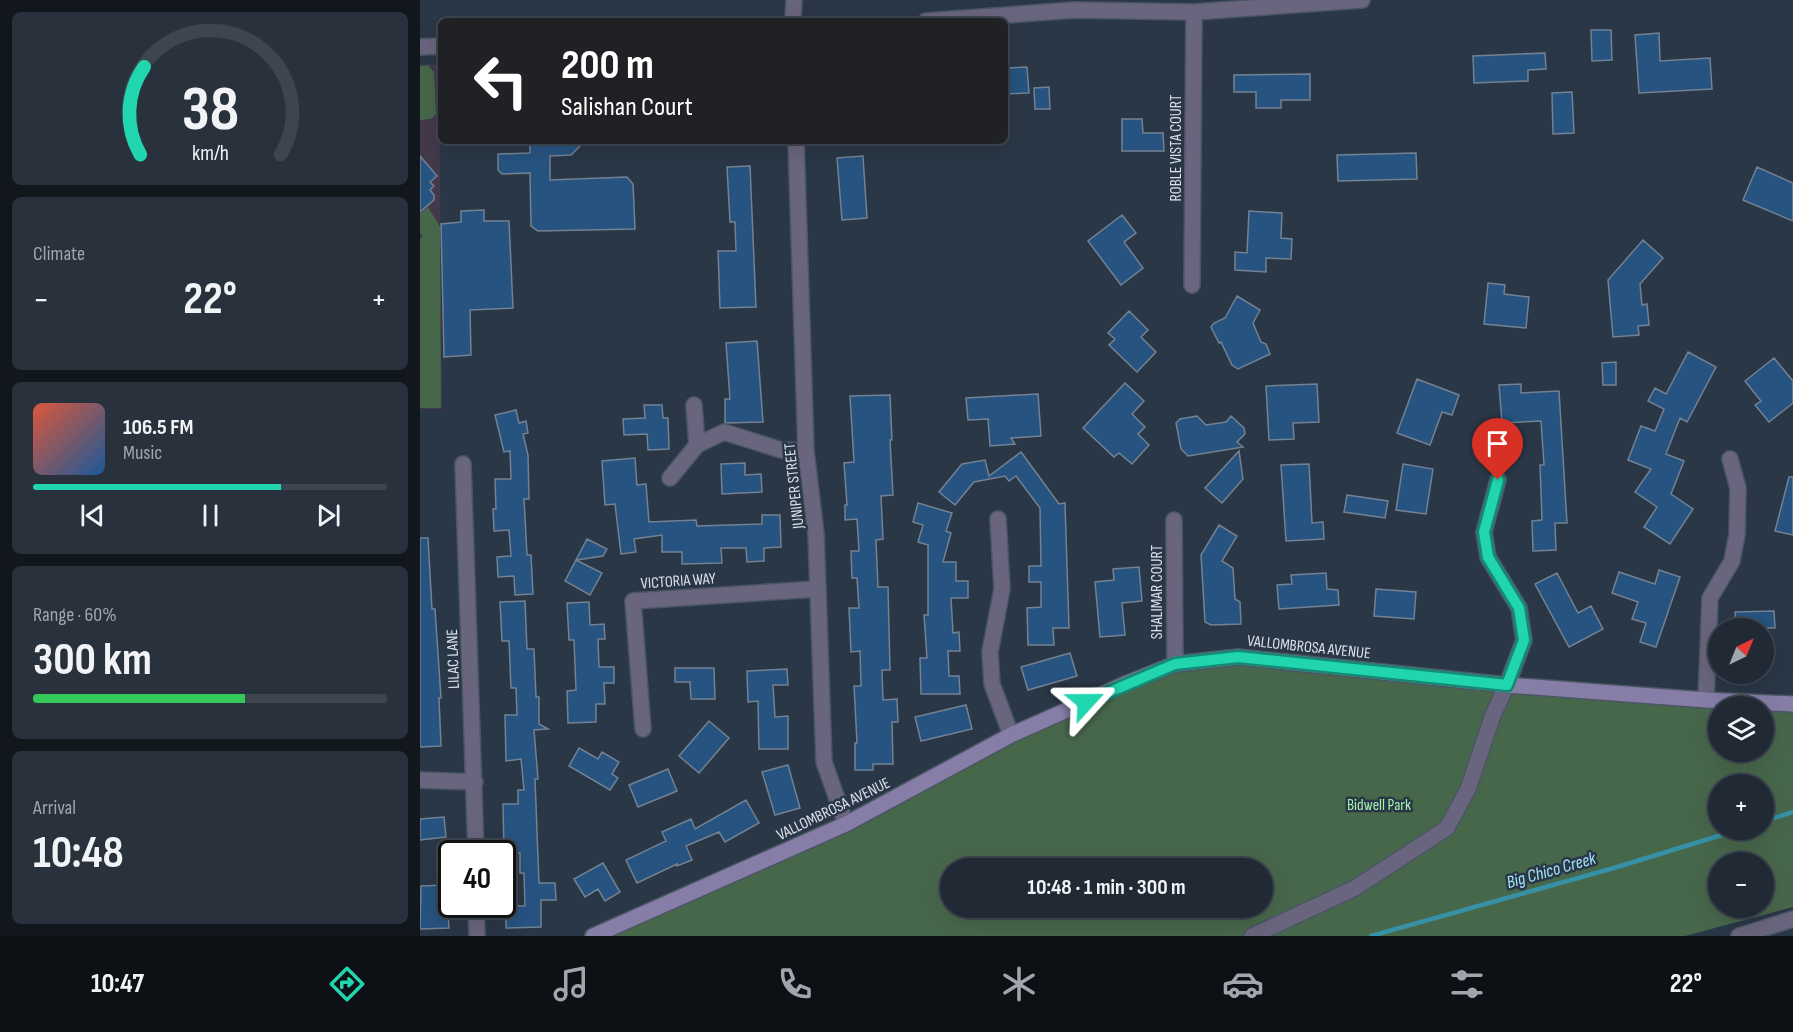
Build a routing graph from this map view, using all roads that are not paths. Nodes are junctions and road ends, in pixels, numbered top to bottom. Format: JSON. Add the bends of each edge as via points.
{"nodes":[{"id":1,"x":794,"y":0,"type":"edge"},
{"id":2,"x":1362,"y":0,"type":"edge"},
{"id":3,"x":1074,"y":5,"type":"edge"},
{"id":4,"x":1210,"y":5,"type":"edge"},
{"id":5,"x":1194,"y":12,"type":"junction"},
{"id":6,"x":793,"y":18,"type":"edge"},
{"id":7,"x":954,"y":18,"type":"edge"},
{"id":8,"x":438,"y":46,"type":"edge"},
{"id":9,"x":420,"y":47,"type":"edge"},
{"id":10,"x":796,"y":144,"type":"edge"},
{"id":11,"x":1192,"y":285,"type":"dead end"},
{"id":12,"x":694,"y":405,"type":"dead end"},
{"id":13,"x":697,"y":445,"type":"junction"},
{"id":14,"x":806,"y":451,"type":"junction"},
{"id":15,"x":1730,"y":459,"type":"dead end"},
{"id":16,"x":463,"y":464,"type":"dead end"},
{"id":17,"x":670,"y":478,"type":"dead end"},
{"id":18,"x":1498,"y":480,"type":"dead end"},
{"id":19,"x":998,"y":519,"type":"dead end"},
{"id":20,"x":1174,"y":520,"type":"dead end"},
{"id":21,"x":817,"y":589,"type":"junction"},
{"id":22,"x":1175,"y":664,"type":"junction"},
{"id":23,"x":1507,"y":685,"type":"junction"},
{"id":24,"x":1706,"y":700,"type":"junction"},
{"id":25,"x":1793,"y":704,"type":"edge"},
{"id":26,"x":643,"y":729,"type":"dead end"},
{"id":27,"x":1011,"y":735,"type":"junction"},
{"id":28,"x":420,"y":780,"type":"edge"},
{"id":29,"x":475,"y":782,"type":"junction"},
{"id":30,"x":846,"y":824,"type":"junction"},
{"id":31,"x":476,"y":840,"type":"edge"},
{"id":32,"x":476,"y":918,"type":"edge"},
{"id":33,"x":1793,"y":919,"type":"edge"},
{"id":34,"x":477,"y":936,"type":"edge"},
{"id":35,"x":593,"y":936,"type":"edge"},
{"id":36,"x":1252,"y":936,"type":"edge"},
{"id":37,"x":1738,"y":936,"type":"edge"}],
"edges":[{"from":1,"to":6,"type":"street"},
{"from":2,"to":4,"type":"street"},
{"from":3,"to":5,"type":"street"},
{"from":3,"to":7,"type":"street"},
{"from":4,"to":5,"type":"street"},
{"from":5,"to":11,"type":"street","name":"ROBLE VISTA COURT"},
{"from":8,"to":9,"type":"street"},
{"from":10,"to":14,"type":"street","name":"JUNIPER STREET"},
{"from":12,"to":13,"type":"street"},
{"from":13,"to":14,"type":"street","via":[[724,432],[781,450]]},
{"from":13,"to":17,"type":"street"},
{"from":14,"to":21,"type":"street","name":"JUNIPER STREET","via":[[816,534]]},
{"from":15,"to":24,"type":"street","via":[[1738,488],[1737,534],[1732,561],[1710,598]]},
{"from":16,"to":29,"type":"street","name":"LILAC LANE"},
{"from":18,"to":23,"type":"street","via":[[1484,532],[1488,557],[1519,608],[1524,640]]},
{"from":19,"to":27,"type":"street","via":[[1002,589],[990,652],[992,684]]},
{"from":20,"to":22,"type":"street","name":"SHALIMAR COURT"},
{"from":21,"to":26,"type":"street","name":"VICTORIA WAY","via":[[633,601]]},
{"from":21,"to":30,"type":"street","name":"JUNIPER STREET","via":[[824,762]]},
{"from":22,"to":23,"type":"street","name":"VALLOMBROSA AVENUE","via":[[1238,657]]},
{"from":22,"to":27,"type":"street","name":"VALLOMBROSA AVENUE"},
{"from":23,"to":24,"type":"street","name":"VALLOMBROSA AVENUE"},
{"from":23,"to":36,"type":"street","via":[[1468,789],[1447,828],[1355,888]]},
{"from":24,"to":25,"type":"street","name":"VALLOMBROSA AVENUE"},
{"from":27,"to":30,"type":"street","name":"VALLOMBROSA AVENUE"},
{"from":28,"to":29,"type":"street"},
{"from":29,"to":31,"type":"street","name":"LILAC LANE"},
{"from":30,"to":35,"type":"street","name":"VALLOMBROSA AVENUE"},
{"from":32,"to":34,"type":"street"},
{"from":33,"to":37,"type":"street"}]}
